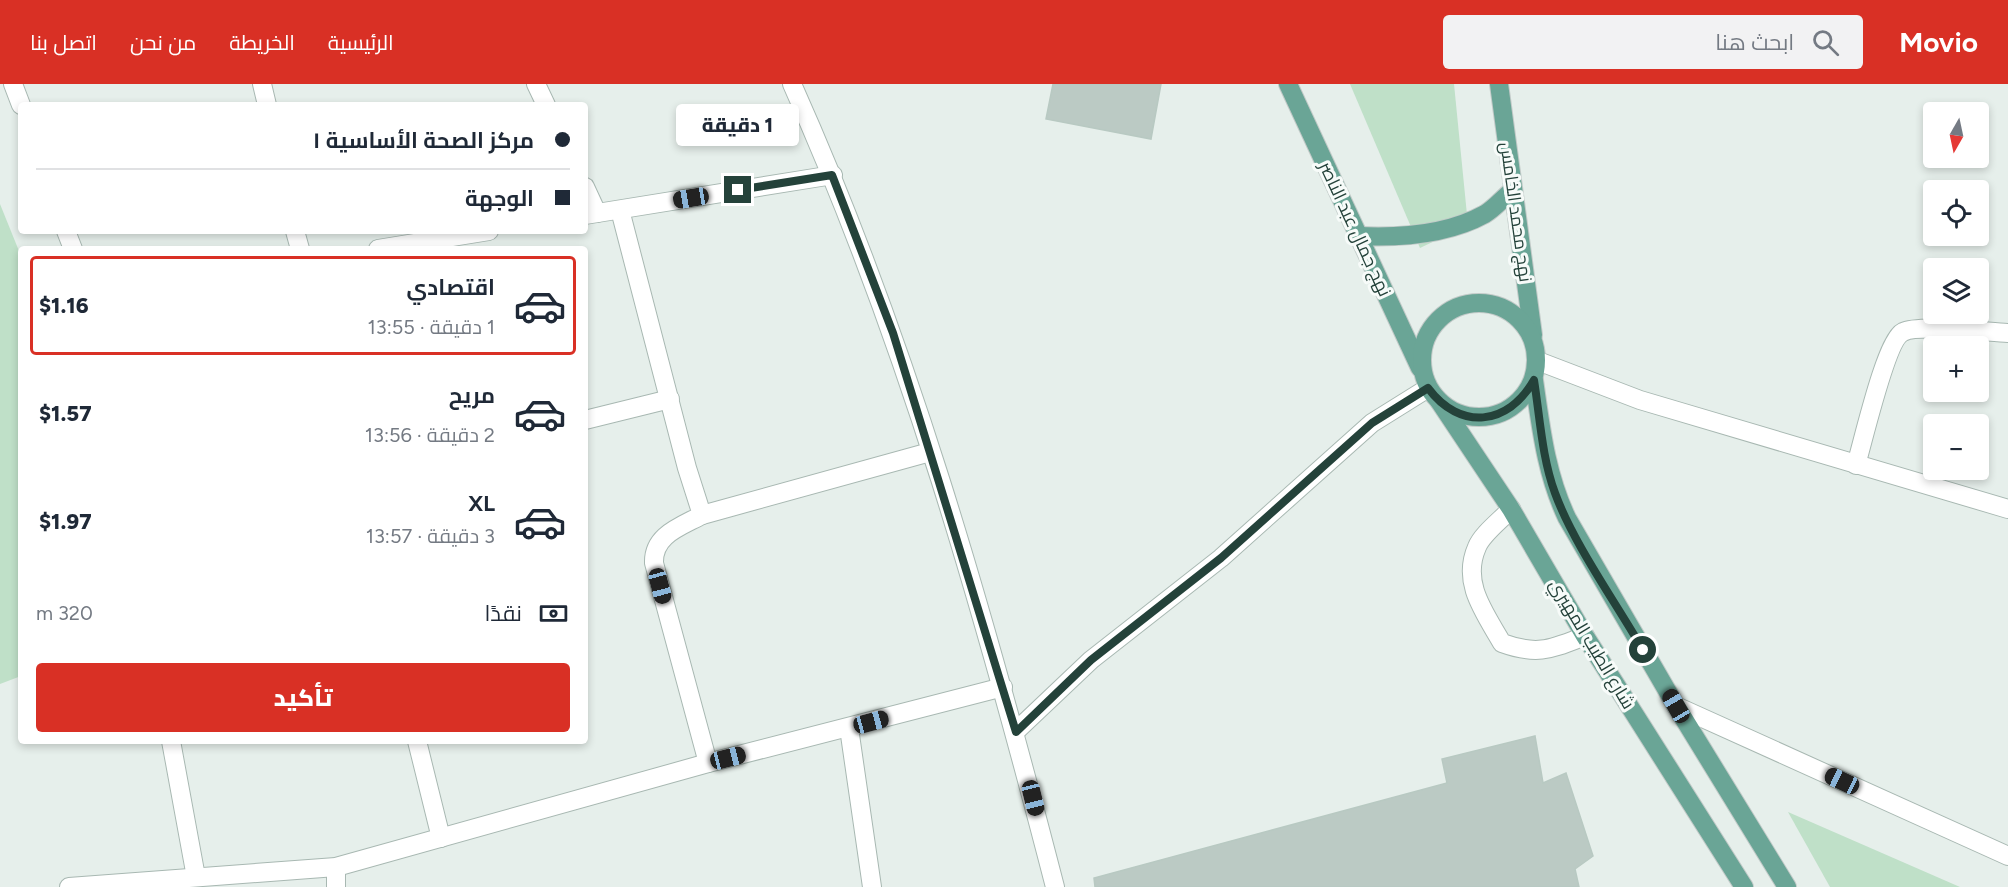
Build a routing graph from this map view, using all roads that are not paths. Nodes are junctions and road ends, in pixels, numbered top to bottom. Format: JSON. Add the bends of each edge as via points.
{"nodes":[{"id":1,"x":13,"y":84,"type":"edge"},
{"id":2,"x":262,"y":84,"type":"edge"},
{"id":3,"x":536,"y":84,"type":"edge"},
{"id":4,"x":792,"y":84,"type":"edge"},
{"id":5,"x":1288,"y":84,"type":"edge"},
{"id":6,"x":1499,"y":84,"type":"edge"},
{"id":7,"x":20,"y":102,"type":"edge"},
{"id":8,"x":266,"y":102,"type":"edge"},
{"id":9,"x":545,"y":102,"type":"edge"},
{"id":10,"x":832,"y":175,"type":"junction"},
{"id":11,"x":1513,"y":190,"type":"junction"},
{"id":12,"x":620,"y":210,"type":"junction"},
{"id":13,"x":591,"y":214,"type":"edge"},
{"id":14,"x":470,"y":234,"type":"edge"},
{"id":15,"x":1358,"y":236,"type":"junction"},
{"id":16,"x":396,"y":246,"type":"edge"},
{"id":17,"x":2008,"y":333,"type":"edge"},
{"id":18,"x":1534,"y":340,"type":"junction"},
{"id":19,"x":1538,"y":361,"type":"junction"},
{"id":20,"x":1534,"y":380,"type":"junction"},
{"id":21,"x":1430,"y":388,"type":"junction"},
{"id":22,"x":669,"y":399,"type":"junction"},
{"id":23,"x":588,"y":419,"type":"edge"},
{"id":24,"x":930,"y":452,"type":"junction"},
{"id":25,"x":1856,"y":465,"type":"junction"},
{"id":26,"x":1511,"y":508,"type":"junction"},
{"id":27,"x":2008,"y":509,"type":"edge"},
{"id":28,"x":702,"y":515,"type":"junction"},
{"id":29,"x":1585,"y":636,"type":"junction"},
{"id":30,"x":1003,"y":687,"type":"junction"},
{"id":31,"x":1676,"y":706,"type":"junction"},
{"id":32,"x":849,"y":728,"type":"junction"},
{"id":33,"x":1016,"y":732,"type":"junction"},
{"id":34,"x":172,"y":744,"type":"edge"},
{"id":35,"x":418,"y":744,"type":"edge"},
{"id":36,"x":708,"y":763,"type":"junction"},
{"id":37,"x":441,"y":838,"type":"junction"},
{"id":38,"x":2008,"y":856,"type":"edge"},
{"id":39,"x":336,"y":867,"type":"junction"},
{"id":40,"x":196,"y":878,"type":"junction"},
{"id":41,"x":69,"y":887,"type":"edge"},
{"id":42,"x":336,"y":887,"type":"edge"},
{"id":43,"x":873,"y":887,"type":"edge"},
{"id":44,"x":1055,"y":887,"type":"edge"},
{"id":45,"x":1744,"y":887,"type":"edge"},
{"id":46,"x":1787,"y":887,"type":"edge"}],
"edges":[{"from":1,"to":7,"type":"street"},
{"from":2,"to":8,"type":"street"},
{"from":3,"to":9,"type":"street"},
{"from":4,"to":10,"type":"street"},
{"from":5,"to":15,"type":"main road","name":"نهج جمال عبد الناصر"},
{"from":6,"to":11,"type":"main road","name":"نهج محمد الخامس"},
{"from":10,"to":12,"type":"street"},
{"from":10,"to":24,"type":"street","via":[[893,333]]},
{"from":11,"to":15,"type":"main road","via":[[1485,214],[1445,229],[1395,238]]},
{"from":11,"to":18,"type":"main road","name":"نهج محمد الخامس"},
{"from":12,"to":13,"type":"street"},
{"from":12,"to":22,"type":"street"},
{"from":14,"to":16,"type":"street"},
{"from":15,"to":21,"type":"main road","name":"نهج جمال عبد الناصر"},
{"from":17,"to":25,"type":"street","via":[[1931,329],[1900,333],[1888,353]]},
{"from":18,"to":19,"type":"main road"},
{"from":18,"to":21,"type":"main road","via":[[1524,323],[1492,303],[1454,308],[1427,334],[1422,352]]},
{"from":19,"to":20,"type":"main road"},
{"from":19,"to":25,"type":"street","via":[[1640,400]]},
{"from":20,"to":21,"type":"main road","via":[[1524,397],[1510,409],[1492,416],[1473,417],[1455,412]]},
{"from":20,"to":31,"type":"main road","via":[[1546,462],[1555,494],[1576,537]]},
{"from":21,"to":26,"type":"main road","name":"شارع الطيب المهيري"},
{"from":21,"to":33,"type":"street","via":[[1372,423],[1221,558],[1091,660]]},
{"from":22,"to":23,"type":"street"},
{"from":22,"to":28,"type":"street"},
{"from":24,"to":28,"type":"street"},
{"from":24,"to":30,"type":"street"},
{"from":25,"to":27,"type":"street"},
{"from":26,"to":29,"type":"main road","name":"شارع الطيب المهيري"},
{"from":26,"to":29,"type":"street","via":[[1477,546],[1470,574],[1474,594],[1502,643],[1524,651],[1552,649]]},
{"from":28,"to":36,"type":"street","via":[[662,538],[653,551]]},
{"from":29,"to":45,"type":"main road","name":"شارع الطيب المهيري"},
{"from":30,"to":32,"type":"street"},
{"from":30,"to":33,"type":"street"},
{"from":31,"to":38,"type":"street"},
{"from":31,"to":46,"type":"main road"},
{"from":32,"to":36,"type":"street"},
{"from":32,"to":43,"type":"street"},
{"from":33,"to":44,"type":"street"},
{"from":34,"to":40,"type":"street"},
{"from":35,"to":37,"type":"street"},
{"from":36,"to":37,"type":"street"},
{"from":37,"to":39,"type":"street"},
{"from":39,"to":40,"type":"street"},
{"from":39,"to":42,"type":"street"},
{"from":40,"to":41,"type":"street"}]}
